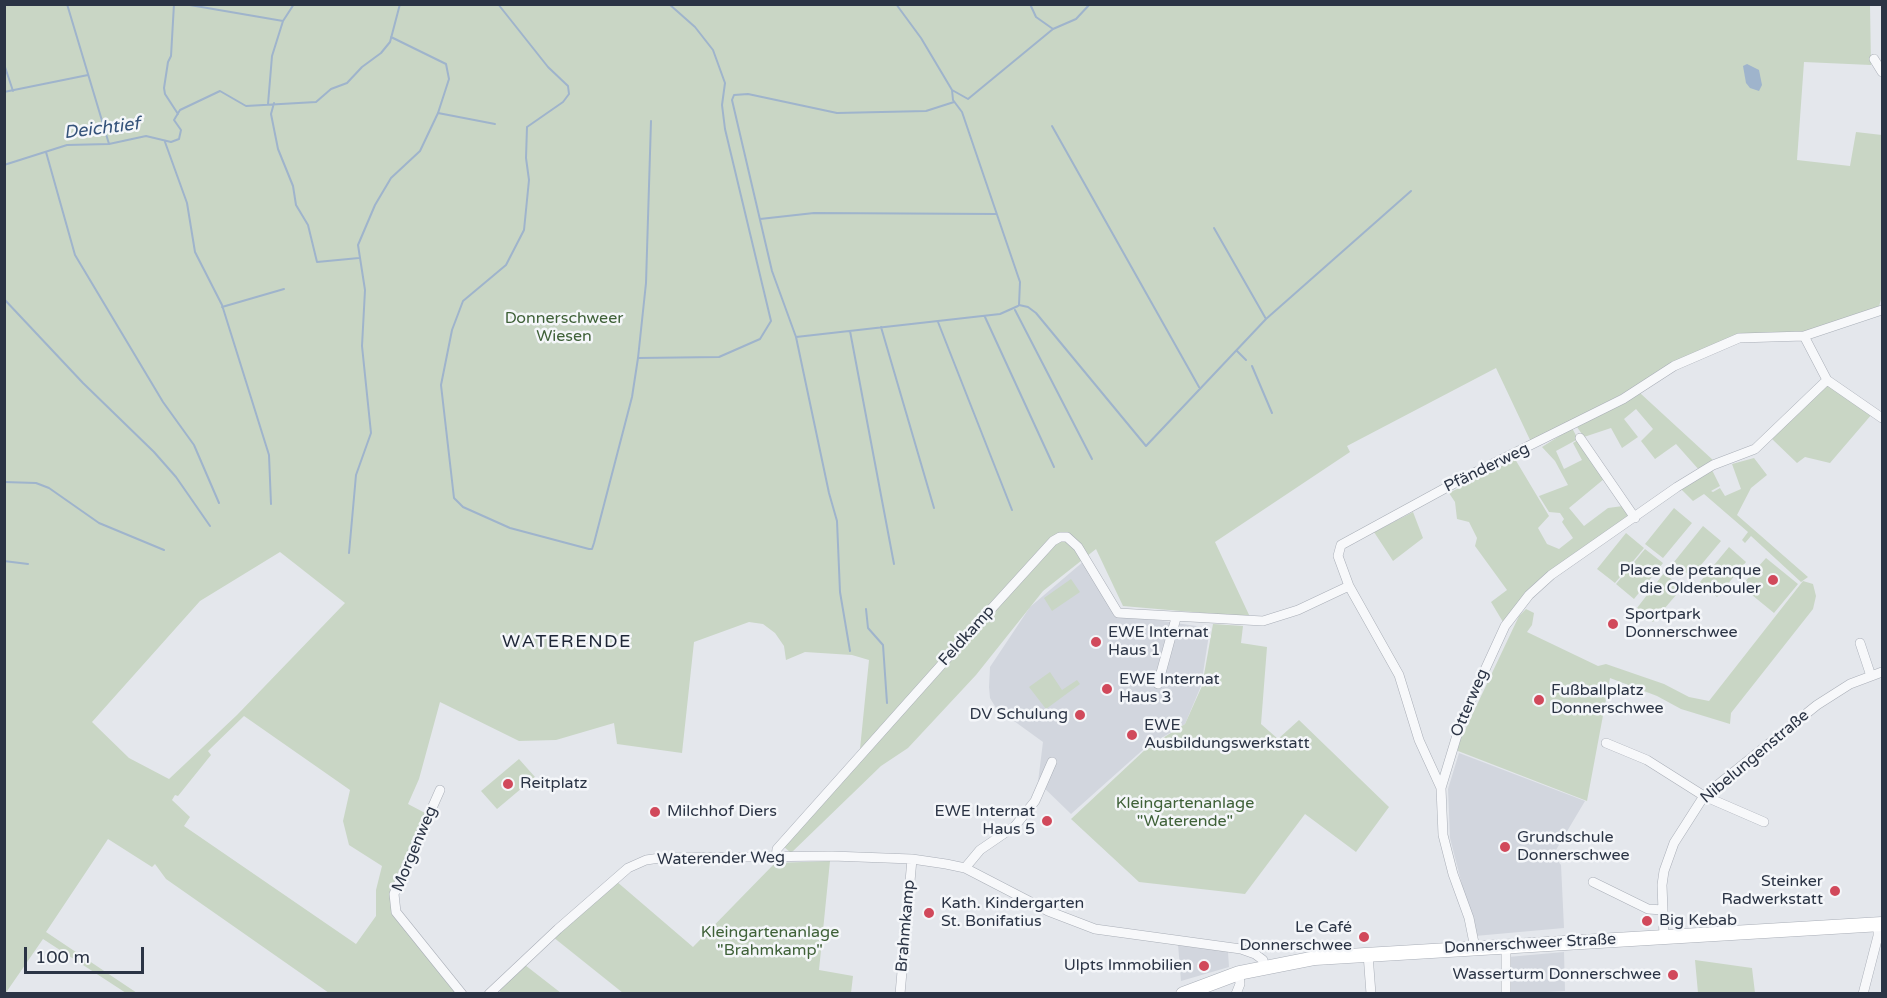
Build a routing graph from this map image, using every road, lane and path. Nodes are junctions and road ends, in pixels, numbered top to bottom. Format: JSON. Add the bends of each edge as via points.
{"nodes":[{"id":1,"x":1874,"y":59,"type":"dead end"},
{"id":2,"x":1882,"y":72,"type":"edge"},
{"id":3,"x":1882,"y":310,"type":"edge"},
{"id":4,"x":1804,"y":336,"type":"junction"},
{"id":5,"x":1827,"y":380,"type":"junction"},
{"id":6,"x":1882,"y":418,"type":"edge"},
{"id":7,"x":1580,"y":438,"type":"dead end"},
{"id":8,"x":1635,"y":518,"type":"junction"},
{"id":9,"x":1350,"y":586,"type":"junction"},
{"id":10,"x":1176,"y":618,"type":"junction"},
{"id":11,"x":1860,"y":643,"type":"dead end"},
{"id":12,"x":1882,"y":672,"type":"edge"},
{"id":13,"x":1871,"y":676,"type":"junction"},
{"id":14,"x":1158,"y":684,"type":"dead end"},
{"id":15,"x":1606,"y":743,"type":"dead end"},
{"id":16,"x":1052,"y":762,"type":"dead end"},
{"id":17,"x":1441,"y":788,"type":"junction"},
{"id":18,"x":440,"y":790,"type":"dead end"},
{"id":19,"x":1704,"y":796,"type":"junction"},
{"id":20,"x":1764,"y":822,"type":"dead end"},
{"id":21,"x":776,"y":858,"type":"junction"},
{"id":22,"x":912,"y":859,"type":"junction"},
{"id":23,"x":965,"y":868,"type":"junction"},
{"id":24,"x":1593,"y":882,"type":"dead end"},
{"id":25,"x":1662,"y":910,"type":"junction"},
{"id":26,"x":1880,"y":924,"type":"edge"},
{"id":27,"x":1664,"y":936,"type":"junction"},
{"id":28,"x":1506,"y":946,"type":"junction"},
{"id":29,"x":1474,"y":948,"type":"junction"},
{"id":30,"x":1368,"y":954,"type":"junction"},
{"id":31,"x":1264,"y":966,"type":"junction"},
{"id":32,"x":1239,"y":973,"type":"junction"},
{"id":33,"x":462,"y":993,"type":"edge"},
{"id":34,"x":489,"y":993,"type":"edge"},
{"id":35,"x":900,"y":993,"type":"edge"},
{"id":36,"x":1183,"y":993,"type":"edge"},
{"id":37,"x":1236,"y":993,"type":"edge"},
{"id":38,"x":1371,"y":993,"type":"edge"},
{"id":39,"x":1506,"y":993,"type":"edge"},
{"id":40,"x":1863,"y":993,"type":"edge"}],
"edges":[{"from":1,"to":2,"type":"street"},
{"from":3,"to":4,"type":"street","name":"Pfänderweg"},
{"from":4,"to":5,"type":"street"},
{"from":4,"to":9,"type":"street","name":"Pfänderweg","via":[[1739,338],[1674,366],[1623,399],[1341,545],[1338,556]]},
{"from":5,"to":6,"type":"street"},
{"from":5,"to":8,"type":"street","name":"Otterweg","via":[[1755,449],[1713,465]]},
{"from":7,"to":8,"type":"street"},
{"from":8,"to":17,"type":"street","name":"Otterweg","via":[[1551,575],[1505,626],[1461,722]]},
{"from":9,"to":10,"type":"street","name":"Feldkamp","via":[[1263,621]]},
{"from":9,"to":17,"type":"street","name":"Pfänderweg","via":[[1399,675],[1419,740]]},
{"from":10,"to":14,"type":"street"},
{"from":10,"to":21,"type":"street","name":"Feldkamp","via":[[1118,613],[1072,540],[1060,537],[1053,541],[777,849]]},
{"from":11,"to":13,"type":"street"},
{"from":12,"to":13,"type":"street","name":"Nibelungenstraße"},
{"from":13,"to":19,"type":"street","name":"Nibelungenstraße","via":[[1817,705]]},
{"from":15,"to":19,"type":"street","via":[[1647,760]]},
{"from":16,"to":23,"type":"street","via":[[1035,801],[1015,826],[980,849]]},
{"from":17,"to":29,"type":"street","name":"Otterweg","via":[[1443,835],[1469,918]]},
{"from":18,"to":33,"type":"street","name":"Morgenweg","via":[[394,894],[396,912]]},
{"from":19,"to":20,"type":"street"},
{"from":19,"to":25,"type":"street","name":"Nibelungenstraße","via":[[1674,843],[1664,871]]},
{"from":21,"to":22,"type":"street","name":"Waterender Weg"},
{"from":21,"to":34,"type":"street","name":"Waterender Weg","via":[[660,858],[628,868]]},
{"from":22,"to":23,"type":"street","name":"Waterender Weg"},
{"from":22,"to":35,"type":"street","name":"Brahmkamp"},
{"from":23,"to":31,"type":"street","name":"Waterender Weg","via":[[1048,911],[1095,929],[1241,949],[1255,954]]},
{"from":24,"to":25,"type":"street","via":[[1648,909]]},
{"from":25,"to":27,"type":"street","name":"Nibelungenstraße"},
{"from":26,"to":27,"type":"main road","name":"Donnerschweer Straße"},
{"from":26,"to":40,"type":"street"},
{"from":27,"to":28,"type":"main road","name":"Donnerschweer Straße"},
{"from":28,"to":29,"type":"main road","name":"Donnerschweer Straße"},
{"from":28,"to":39,"type":"street"},
{"from":29,"to":30,"type":"main road","name":"Donnerschweer Straße"},
{"from":30,"to":31,"type":"main road","name":"Donnerschweer Straße"},
{"from":30,"to":38,"type":"street"},
{"from":31,"to":32,"type":"main road","name":"Donnerschweer Straße"},
{"from":32,"to":36,"type":"main road","name":"Donnerschweer Straße"},
{"from":32,"to":37,"type":"street"}]}
